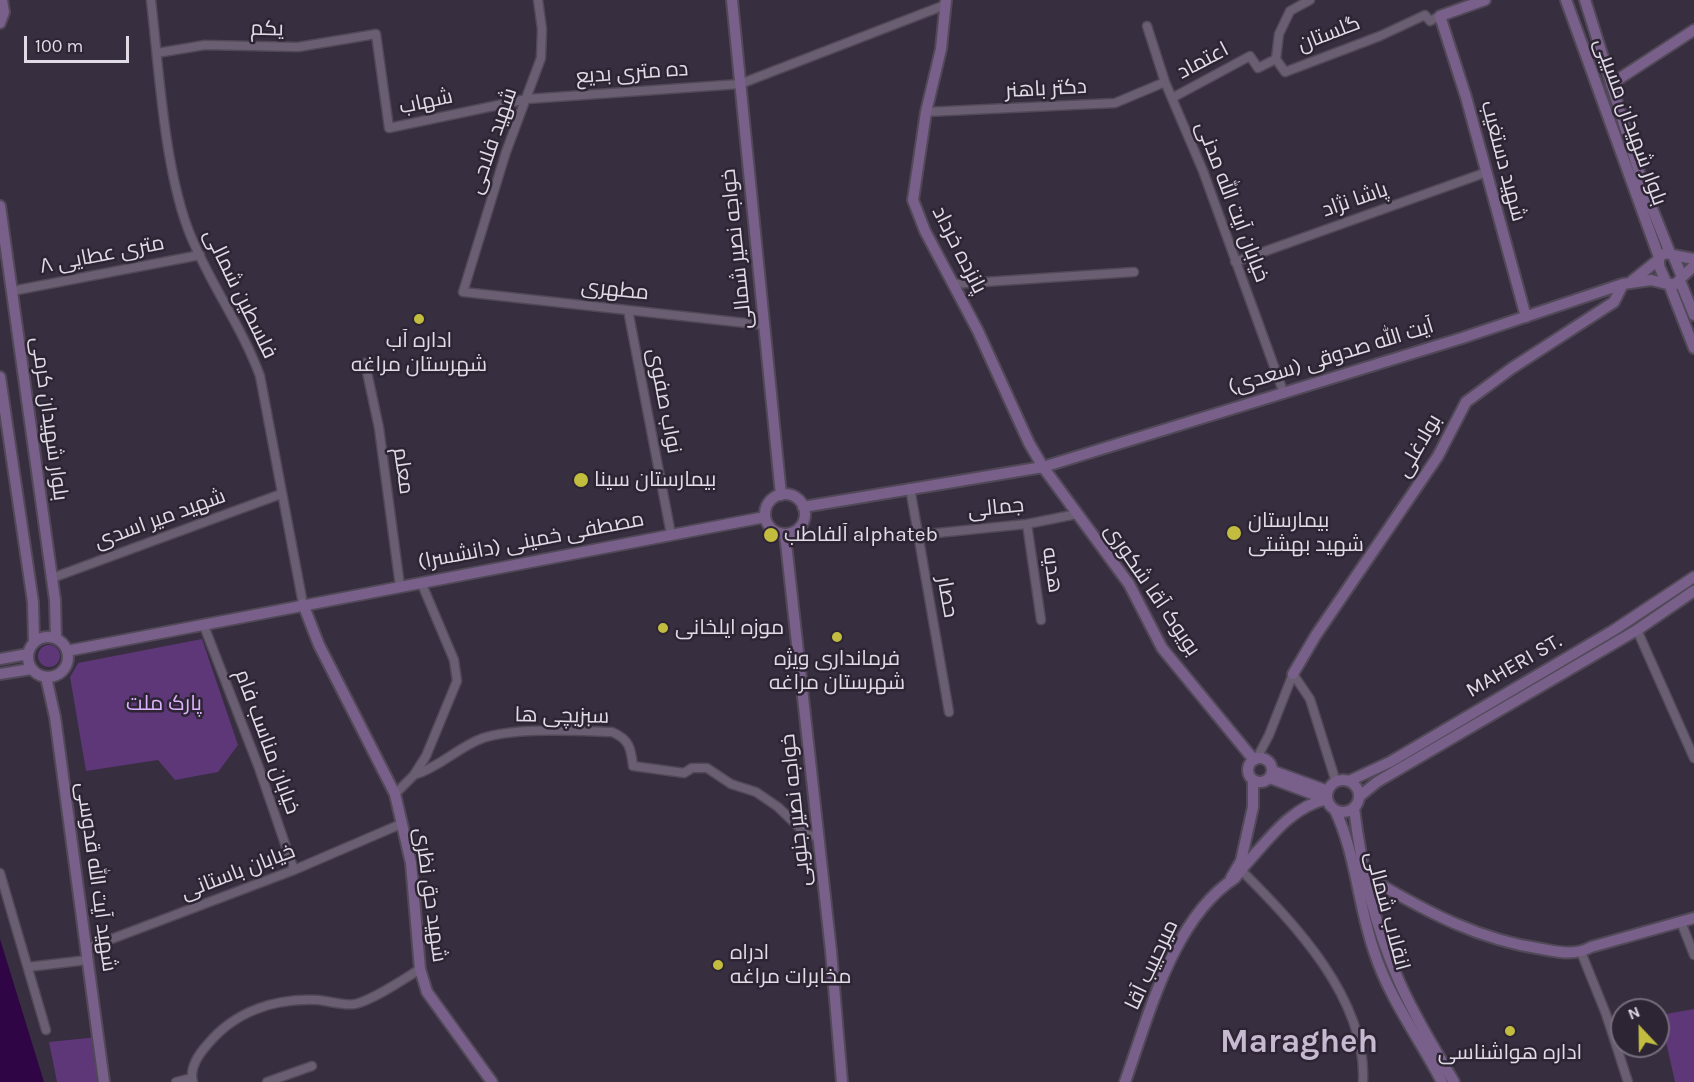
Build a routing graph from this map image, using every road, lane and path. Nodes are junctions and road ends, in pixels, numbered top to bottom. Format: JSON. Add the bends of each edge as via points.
{"nodes":[{"id":1,"x":151,"y":0,"type":"edge"},
{"id":2,"x":538,"y":0,"type":"edge"},
{"id":3,"x":732,"y":0,"type":"edge"},
{"id":4,"x":1310,"y":0,"type":"edge"},
{"id":5,"x":1485,"y":0,"type":"edge"},
{"id":6,"x":1566,"y":0,"type":"edge"},
{"id":7,"x":1585,"y":0,"type":"edge"},
{"id":8,"x":4,"y":1,"type":"edge"},
{"id":9,"x":946,"y":2,"type":"edge"},
{"id":10,"x":1440,"y":16,"type":"junction"},
{"id":11,"x":0,"y":23,"type":"edge"},
{"id":12,"x":1147,"y":26,"type":"dead end"},
{"id":13,"x":1694,"y":30,"type":"edge"},
{"id":14,"x":376,"y":34,"type":"joint"},
{"id":15,"x":157,"y":53,"type":"junction"},
{"id":16,"x":1276,"y":59,"type":"junction"},
{"id":17,"x":1165,"y":82,"type":"junction"},
{"id":18,"x":740,"y":84,"type":"junction"},
{"id":19,"x":1611,"y":84,"type":"junction"},
{"id":20,"x":1172,"y":98,"type":"junction"},
{"id":21,"x":527,"y":99,"type":"junction"},
{"id":22,"x":926,"y":112,"type":"junction"},
{"id":23,"x":1487,"y":172,"type":"junction"},
{"id":24,"x":0,"y":206,"type":"edge"},
{"id":25,"x":1671,"y":254,"type":"junction"},
{"id":26,"x":200,"y":255,"type":"junction"},
{"id":27,"x":1658,"y":259,"type":"junction"},
{"id":28,"x":1694,"y":259,"type":"edge"},
{"id":29,"x":1235,"y":262,"type":"junction"},
{"id":30,"x":1694,"y":266,"type":"edge"},
{"id":31,"x":1134,"y":272,"type":"dead end"},
{"id":32,"x":1674,"y":282,"type":"junction"},
{"id":33,"x":1626,"y":283,"type":"junction"},
{"id":34,"x":954,"y":284,"type":"junction"},
{"id":35,"x":12,"y":291,"type":"junction"},
{"id":36,"x":463,"y":292,"type":"joint"},
{"id":37,"x":628,"y":310,"type":"junction"},
{"id":38,"x":1694,"y":315,"type":"edge"},
{"id":39,"x":1526,"y":317,"type":"junction"},
{"id":40,"x":764,"y":325,"type":"junction"},
{"id":41,"x":1693,"y":343,"type":"edge"},
{"id":42,"x":365,"y":363,"type":"dead end"},
{"id":43,"x":0,"y":377,"type":"edge"},
{"id":44,"x":1283,"y":391,"type":"junction"},
{"id":45,"x":1043,"y":467,"type":"junction"},
{"id":46,"x":910,"y":488,"type":"junction"},
{"id":47,"x":281,"y":494,"type":"junction"},
{"id":48,"x":781,"y":495,"type":"junction"},
{"id":49,"x":803,"y":507,"type":"junction"},
{"id":50,"x":1077,"y":514,"type":"junction"},
{"id":51,"x":765,"y":517,"type":"junction"},
{"id":52,"x":1027,"y":524,"type":"junction"},
{"id":53,"x":671,"y":534,"type":"junction"},
{"id":54,"x":785,"y":534,"type":"junction"},
{"id":55,"x":917,"y":534,"type":"junction"},
{"id":56,"x":1694,"y":577,"type":"edge"},
{"id":57,"x":51,"y":578,"type":"junction"},
{"id":58,"x":421,"y":582,"type":"junction"},
{"id":59,"x":400,"y":586,"type":"junction"},
{"id":60,"x":1694,"y":591,"type":"edge"},
{"id":61,"x":55,"y":600,"type":"junction"},
{"id":62,"x":33,"y":602,"type":"junction"},
{"id":63,"x":303,"y":604,"type":"junction"},
{"id":64,"x":1041,"y":620,"type":"dead end"},
{"id":65,"x":204,"y":626,"type":"junction"},
{"id":66,"x":1637,"y":630,"type":"junction"},
{"id":67,"x":56,"y":638,"type":"junction"},
{"id":68,"x":34,"y":642,"type":"junction"},
{"id":69,"x":67,"y":651,"type":"junction"},
{"id":70,"x":28,"y":654,"type":"junction"},
{"id":71,"x":0,"y":659,"type":"edge"},
{"id":72,"x":31,"y":669,"type":"junction"},
{"id":73,"x":0,"y":674,"type":"edge"},
{"id":74,"x":1293,"y":674,"type":"junction"},
{"id":75,"x":46,"y":677,"type":"junction"},
{"id":76,"x":949,"y":712,"type":"dead end"},
{"id":77,"x":1694,"y":758,"type":"edge"},
{"id":78,"x":1256,"y":759,"type":"junction"},
{"id":79,"x":1272,"y":774,"type":"junction"},
{"id":80,"x":414,"y":775,"type":"junction"},
{"id":81,"x":1253,"y":780,"type":"junction"},
{"id":82,"x":1349,"y":781,"type":"junction"},
{"id":83,"x":1336,"y":782,"type":"junction"},
{"id":84,"x":395,"y":795,"type":"junction"},
{"id":85,"x":1328,"y":795,"type":"junction"},
{"id":86,"x":1360,"y":796,"type":"junction"},
{"id":87,"x":1354,"y":808,"type":"junction"},
{"id":88,"x":1335,"y":810,"type":"junction"},
{"id":89,"x":402,"y":824,"type":"junction"},
{"id":90,"x":819,"y":836,"type":"junction"},
{"id":91,"x":294,"y":870,"type":"junction"},
{"id":92,"x":1239,"y":870,"type":"junction"},
{"id":93,"x":0,"y":873,"type":"edge"},
{"id":94,"x":1369,"y":884,"type":"junction"},
{"id":95,"x":1694,"y":918,"type":"edge"},
{"id":96,"x":1681,"y":922,"type":"junction"},
{"id":97,"x":1581,"y":952,"type":"junction"},
{"id":98,"x":86,"y":954,"type":"junction"},
{"id":99,"x":1694,"y":955,"type":"edge"},
{"id":100,"x":28,"y":968,"type":"junction"},
{"id":101,"x":420,"y":969,"type":"junction"},
{"id":102,"x":46,"y":1030,"type":"dead end"},
{"id":103,"x":312,"y":1066,"type":"dead end"},
{"id":104,"x":193,"y":1080,"type":"edge"},
{"id":105,"x":104,"y":1082,"type":"edge"},
{"id":106,"x":176,"y":1082,"type":"edge"},
{"id":107,"x":267,"y":1082,"type":"edge"},
{"id":108,"x":492,"y":1082,"type":"edge"},
{"id":109,"x":842,"y":1082,"type":"edge"},
{"id":110,"x":1125,"y":1082,"type":"edge"},
{"id":111,"x":1363,"y":1082,"type":"edge"},
{"id":112,"x":1442,"y":1082,"type":"edge"},
{"id":113,"x":1454,"y":1082,"type":"edge"},
{"id":114,"x":1628,"y":1082,"type":"edge"}],
"edges":[{"from":1,"to":15,"type":"street","name":"فلسطین شمالی"},
{"from":2,"to":21,"type":"street","name":"شهید فلاحی","via":[[541,58]]},
{"from":3,"to":18,"type":"street","name":"خواجه نصیر شمالی"},
{"from":4,"to":16,"type":"street","via":[[1290,11],[1279,34]]},
{"from":5,"to":10,"type":"street","name":"گلستان"},
{"from":6,"to":27,"type":"street","name":"بلوار شهیدان مسیبی"},
{"from":7,"to":19,"type":"street","name":"بلوار شهیدان مسیبی"},
{"from":8,"to":11,"type":"street"},
{"from":9,"to":18,"type":"street","name":"ده متری بدیع"},
{"from":9,"to":22,"type":"street","name":"پانزده خرداد","via":[[941,49]]},
{"from":10,"to":16,"type":"street","name":"گلستان","via":[[1430,21],[1425,15],[1285,72]]},
{"from":10,"to":23,"type":"street","name":"شهید دستغیب"},
{"from":12,"to":17,"type":"street","name":"خیابان آیت الله مدنی"},
{"from":13,"to":19,"type":"street"},
{"from":14,"to":15,"type":"street","name":"یکم","via":[[298,47],[205,45]]},
{"from":14,"to":21,"type":"street","name":"شهاب","via":[[389,128]]},
{"from":15,"to":26,"type":"street","name":"فلسطین شمالی","via":[[177,192]]},
{"from":16,"to":20,"type":"street","name":"اعتماد","via":[[1258,68],[1250,56]]},
{"from":17,"to":20,"type":"street","name":"خیابان آیت الله مدنی"},
{"from":17,"to":22,"type":"street","name":"دکتر باهنر","via":[[1115,103]]},
{"from":18,"to":21,"type":"street","name":"ده متری بدیع"},
{"from":18,"to":40,"type":"street","name":"خواجه نصیر شمالی"},
{"from":19,"to":25,"type":"street","name":"بلوار شهیدان مسیبی","via":[[1644,188]]},
{"from":20,"to":29,"type":"street","name":"خیابان آیت الله مدنی"},
{"from":21,"to":36,"type":"street","name":"شهید فلاحی","via":[[506,152]]},
{"from":22,"to":34,"type":"street","name":"پانزده خرداد","via":[[913,200]]},
{"from":23,"to":29,"type":"street","name":"پاشا نژاد"},
{"from":23,"to":39,"type":"street","name":"شهید دستغیب"},
{"from":24,"to":35,"type":"street","name":"بلوار شهیدان کرمی"},
{"from":25,"to":27,"type":"street"},
{"from":25,"to":28,"type":"street"},
{"from":25,"to":32,"type":"street","name":"بلوار شهیدان مسیبی"},
{"from":26,"to":35,"type":"street","name":"۸ متری عطایی"},
{"from":26,"to":47,"type":"street","name":"فلسطین شمالی","via":[[249,345],[260,376]]},
{"from":27,"to":32,"type":"street","name":"بلوار شهیدان مسیبی"},
{"from":27,"to":33,"type":"street"},
{"from":29,"to":44,"type":"street","name":"خیابان آیت الله مدنی"},
{"from":30,"to":32,"type":"street"},
{"from":31,"to":34,"type":"street"},
{"from":32,"to":33,"type":"street"},
{"from":32,"to":38,"type":"street"},
{"from":32,"to":41,"type":"street"},
{"from":33,"to":39,"type":"street","name":"آیت الله صدوقی (سعدی)"},
{"from":33,"to":74,"type":"street","name":"بولاغلی","via":[[1614,302],[1466,402],[1421,483]]},
{"from":34,"to":45,"type":"street","name":"پانزده خرداد"},
{"from":35,"to":57,"type":"street","name":"بلوار شهیدان کرمی"},
{"from":36,"to":37,"type":"street","name":"مطهری"},
{"from":37,"to":40,"type":"street","name":"مطهری"},
{"from":37,"to":53,"type":"street","name":"نواب صفوی"},
{"from":39,"to":44,"type":"street","name":"آیت الله صدوقی (سعدی)"},
{"from":40,"to":48,"type":"street","name":"خواجه نصیر شمالی"},
{"from":42,"to":59,"type":"street","name":"معلم","via":[[379,428]]},
{"from":43,"to":62,"type":"street","name":"بلوار شهیدان کرمی"},
{"from":44,"to":45,"type":"street","name":"آیت الله صدوقی (سعدی)"},
{"from":45,"to":46,"type":"street","name":"آیت الله صدوقی (سعدی)"},
{"from":45,"to":50,"type":"street","name":"بویوک آقا شکوری"},
{"from":46,"to":49,"type":"street","name":"آیت الله صدوقی (سعدی)"},
{"from":46,"to":55,"type":"street","name":"حصار"},
{"from":47,"to":57,"type":"street","name":"شهید میر اسدی"},
{"from":47,"to":63,"type":"street","name":"فلسطین شمالی"},
{"from":48,"to":49,"type":"street","via":[[792,496]]},
{"from":48,"to":51,"type":"street","via":[[771,500]]},
{"from":49,"to":54,"type":"street","via":[[801,526]]},
{"from":50,"to":52,"type":"street","name":"جمالی"},
{"from":50,"to":78,"type":"street","name":"بویوک آقا شکوری","via":[[1129,584],[1162,648]]},
{"from":51,"to":53,"type":"street","name":"مصطفی خمینی (دانشسرا)"},
{"from":51,"to":54,"type":"street","via":[[770,527]]},
{"from":52,"to":55,"type":"street","name":"جمالی"},
{"from":52,"to":64,"type":"street","name":"هدیه"},
{"from":53,"to":58,"type":"street","name":"مصطفی خمینی (دانشسرا)"},
{"from":54,"to":90,"type":"street","name":"خواجه نصیر جنوبی"},
{"from":55,"to":76,"type":"street","name":"حصار"},
{"from":56,"to":82,"type":"street","name":"MAHERI ST.","via":[[1604,636],[1372,772]]},
{"from":57,"to":61,"type":"street","name":"بلوار شهیدان کرمی"},
{"from":58,"to":59,"type":"street","name":"مصطفی خمینی (دانشسرا)"},
{"from":58,"to":80,"type":"street","via":[[454,660],[457,681],[426,756]]},
{"from":59,"to":63,"type":"street","name":"مصطفی خمینی (دانشسرا)"},
{"from":60,"to":66,"type":"street","name":"MAHERI ST."},
{"from":61,"to":62,"type":"street"},
{"from":61,"to":67,"type":"street","name":"بلوار شهیدان کرمی"},
{"from":62,"to":68,"type":"street","name":"بلوار شهیدان کرمی"},
{"from":63,"to":65,"type":"street","name":"مصطفی خمینی (دانشسرا)"},
{"from":63,"to":84,"type":"street","name":"شهید حق نظری","via":[[319,645]]},
{"from":65,"to":69,"type":"street","name":"مصطفی خمینی (دانشسرا)"},
{"from":65,"to":91,"type":"street","name":"خیابان مناسب فام"},
{"from":66,"to":77,"type":"street"},
{"from":66,"to":86,"type":"street","name":"MAHERI ST.","via":[[1377,782]]},
{"from":67,"to":68,"type":"street","via":[[44,637]]},
{"from":67,"to":69,"type":"street"},
{"from":68,"to":70,"type":"street"},
{"from":69,"to":75,"type":"street","via":[[64,669]]},
{"from":70,"to":71,"type":"street"},
{"from":70,"to":72,"type":"street"},
{"from":72,"to":73,"type":"street"},
{"from":72,"to":75,"type":"street"},
{"from":74,"to":78,"type":"street","name":"بولاغلی"},
{"from":74,"to":83,"type":"street","via":[[1310,699]]},
{"from":75,"to":98,"type":"street","name":"شهید آیت الله قدوسی","via":[[55,717]]},
{"from":78,"to":79,"type":"street","via":[[1268,760]]},
{"from":78,"to":81,"type":"street","via":[[1248,770]]},
{"from":79,"to":81,"type":"street","via":[[1260,783]]},
{"from":79,"to":85,"type":"street"},
{"from":80,"to":84,"type":"street"},
{"from":80,"to":90,"type":"street","name":"سبزیچی ها","via":[[430,770],[483,738],[527,732],[612,732],[624,736],[629,743],[633,766],[684,772],[707,768],[731,784],[756,792],[807,835]]},
{"from":81,"to":92,"type":"street","via":[[1254,807]]},
{"from":82,"to":83,"type":"street"},
{"from":82,"to":86,"type":"street"},
{"from":83,"to":85,"type":"street"},
{"from":84,"to":89,"type":"street","name":"شهید حق نظری"},
{"from":85,"to":88,"type":"street"},
{"from":85,"to":92,"type":"street","name":"میرحبیب آقا","via":[[1298,810]]},
{"from":86,"to":87,"type":"street"},
{"from":87,"to":88,"type":"street"},
{"from":87,"to":94,"type":"street","name":"انقلاب شمالی"},
{"from":88,"to":112,"type":"street","name":"انقلاب شمالی","via":[[1346,833],[1363,915],[1387,986]]},
{"from":89,"to":91,"type":"street","name":"خیابان باستانی"},
{"from":89,"to":101,"type":"street","name":"شهید حق نظری","via":[[411,863]]},
{"from":90,"to":109,"type":"street","name":"خواجه نصیر جنوبی"},
{"from":91,"to":98,"type":"street","name":"خیابان باستانی"},
{"from":92,"to":110,"type":"street","name":"میرحبیب آقا","via":[[1202,909],[1176,949]]},
{"from":92,"to":111,"type":"street","via":[[1288,918],[1339,991],[1360,1047]]},
{"from":93,"to":100,"type":"street"},
{"from":94,"to":97,"type":"street","via":[[1376,882],[1468,931],[1496,941],[1565,953]]},
{"from":94,"to":113,"type":"street","name":"انقلاب شمالی","via":[[1381,934],[1399,981]]},
{"from":95,"to":96,"type":"street"},
{"from":96,"to":97,"type":"street"},
{"from":96,"to":99,"type":"street"},
{"from":97,"to":114,"type":"street"},
{"from":98,"to":100,"type":"street","name":"خیابان باستانی"},
{"from":98,"to":105,"type":"street","name":"شهید آیت الله قدوسی"},
{"from":100,"to":102,"type":"street"},
{"from":101,"to":104,"type":"street","via":[[354,1004],[284,1002],[236,1017],[199,1054]]},
{"from":101,"to":108,"type":"street","name":"شهید حق نظری","via":[[427,992]]},
{"from":103,"to":107,"type":"street"},
{"from":104,"to":106,"type":"street"}]}
